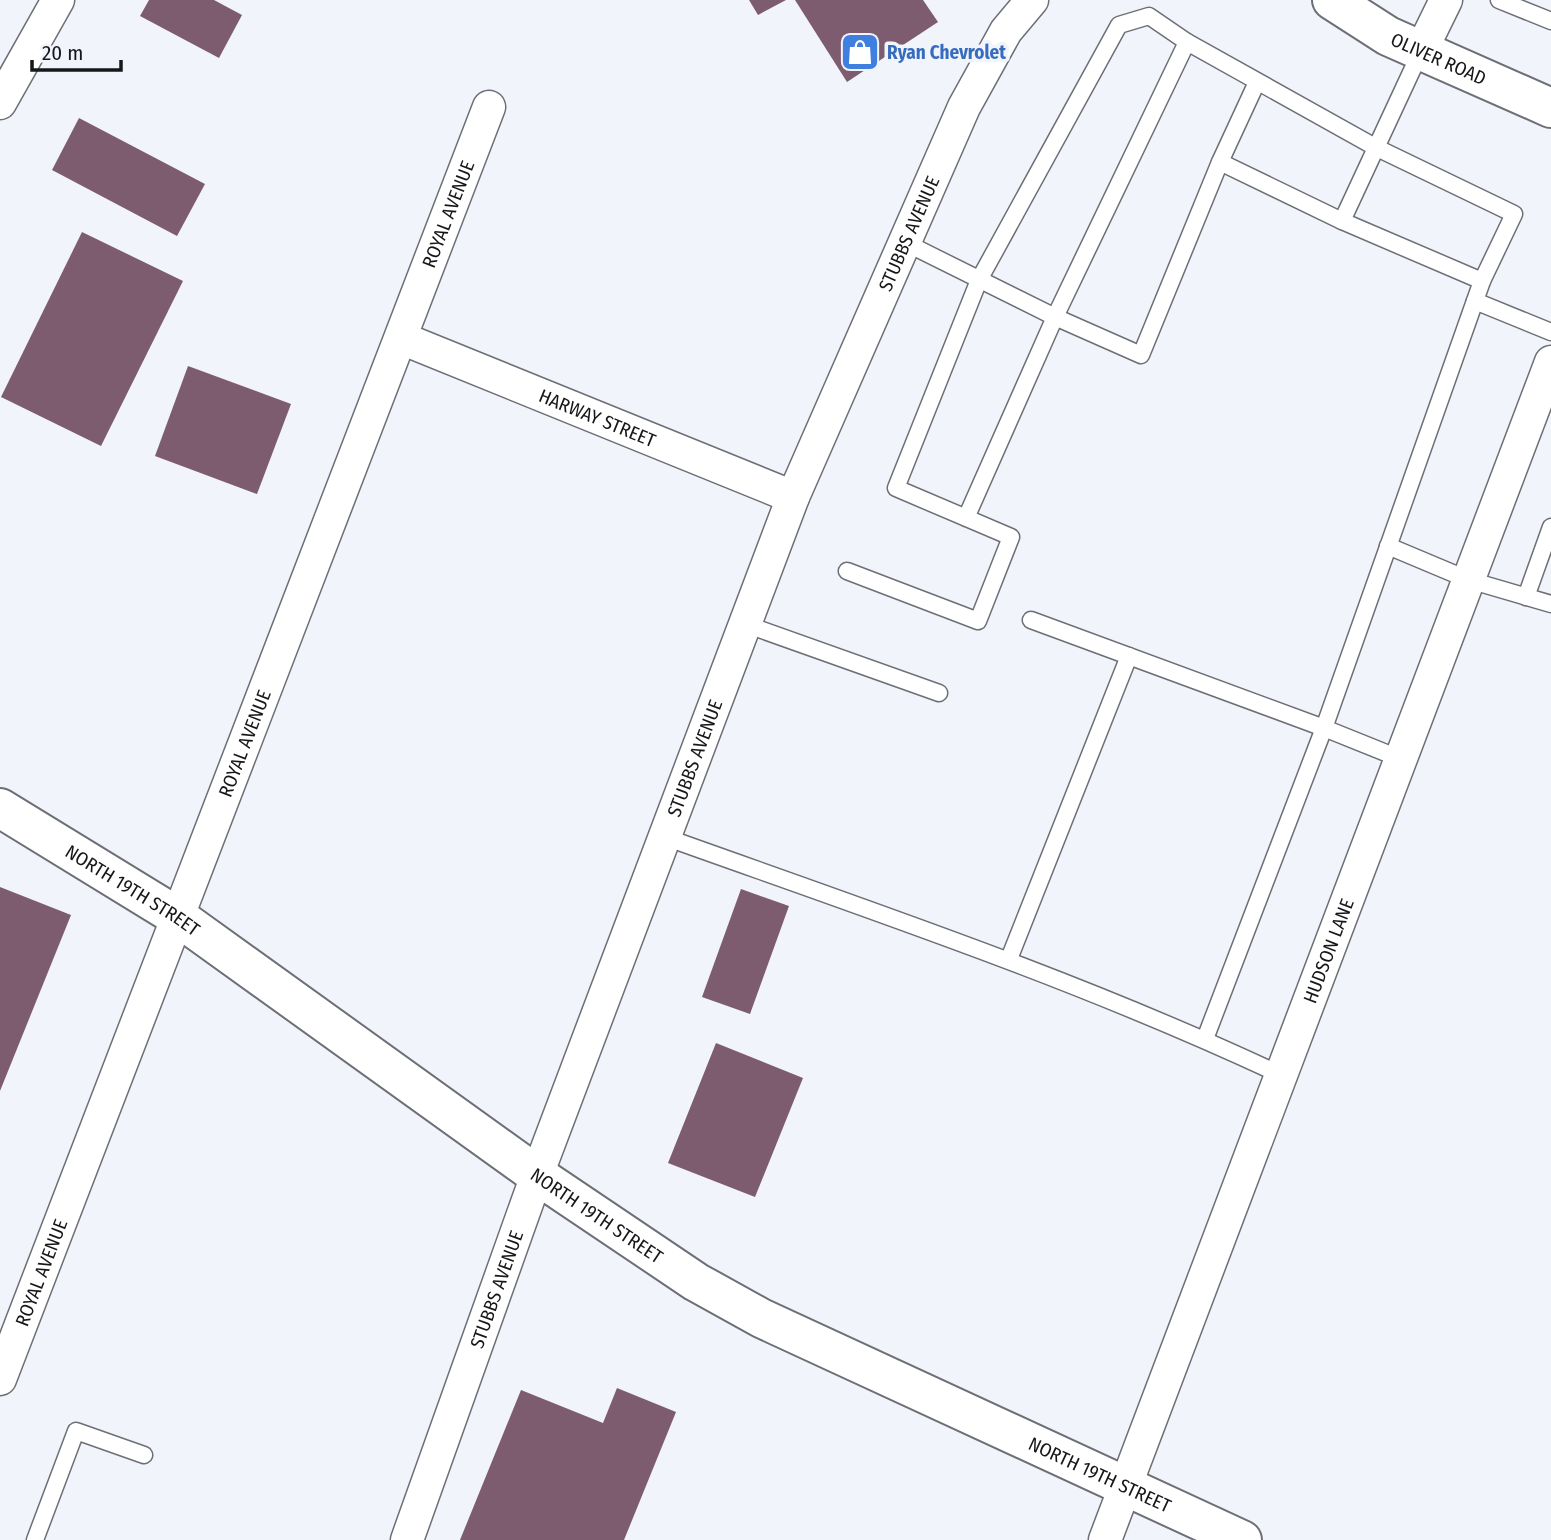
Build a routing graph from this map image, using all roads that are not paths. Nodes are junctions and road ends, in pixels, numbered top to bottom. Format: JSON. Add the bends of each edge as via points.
{"nodes":[{"id":1,"x":58,"y":0,"type":"edge"},
{"id":2,"x":1032,"y":0,"type":"edge"},
{"id":3,"x":1332,"y":0,"type":"edge"},
{"id":4,"x":1446,"y":0,"type":"edge"},
{"id":5,"x":1499,"y":0,"type":"edge"},
{"id":6,"x":1551,"y":21,"type":"edge"},
{"id":7,"x":1188,"y":42,"type":"junction"},
{"id":8,"x":1421,"y":51,"type":"junction"},
{"id":9,"x":1257,"y":82,"type":"junction"},
{"id":10,"x":0,"y":103,"type":"edge"},
{"id":11,"x":489,"y":107,"type":"dead end"},
{"id":12,"x":1551,"y":108,"type":"edge"},
{"id":13,"x":1375,"y":147,"type":"junction"},
{"id":14,"x":1220,"y":162,"type":"junction"},
{"id":15,"x":1342,"y":221,"type":"junction"},
{"id":16,"x":904,"y":242,"type":"junction"},
{"id":17,"x":979,"y":279,"type":"junction"},
{"id":18,"x":1482,"y":281,"type":"junction"},
{"id":19,"x":1475,"y":301,"type":"junction"},
{"id":20,"x":1055,"y":317,"type":"junction"},
{"id":21,"x":1551,"y":332,"type":"edge"},
{"id":22,"x":401,"y":338,"type":"junction"},
{"id":23,"x":1551,"y":362,"type":"edge"},
{"id":24,"x":793,"y":497,"type":"junction"},
{"id":25,"x":967,"y":518,"type":"junction"},
{"id":26,"x":1551,"y":527,"type":"edge"},
{"id":27,"x":1388,"y":546,"type":"junction"},
{"id":28,"x":847,"y":570,"type":"dead end"},
{"id":29,"x":1469,"y":580,"type":"junction"},
{"id":30,"x":1526,"y":597,"type":"junction"},
{"id":31,"x":1551,"y":604,"type":"edge"},
{"id":32,"x":1031,"y":620,"type":"dead end"},
{"id":33,"x":745,"y":624,"type":"junction"},
{"id":34,"x":1129,"y":656,"type":"junction"},
{"id":35,"x":939,"y":693,"type":"dead end"},
{"id":36,"x":1324,"y":729,"type":"junction"},
{"id":37,"x":1401,"y":759,"type":"junction"},
{"id":38,"x":0,"y":808,"type":"edge"},
{"id":39,"x":664,"y":837,"type":"junction"},
{"id":40,"x":178,"y":917,"type":"junction"},
{"id":41,"x":1009,"y":959,"type":"junction"},
{"id":42,"x":1205,"y":1039,"type":"junction"},
{"id":43,"x":1281,"y":1075,"type":"junction"},
{"id":44,"x":537,"y":1175,"type":"junction"},
{"id":45,"x":0,"y":1379,"type":"edge"},
{"id":46,"x":144,"y":1455,"type":"dead end"},
{"id":47,"x":1125,"y":1486,"type":"junction"},
{"id":48,"x":35,"y":1540,"type":"edge"},
{"id":49,"x":407,"y":1540,"type":"edge"},
{"id":50,"x":1105,"y":1540,"type":"edge"},
{"id":51,"x":1242,"y":1540,"type":"edge"}],
"edges":[{"from":1,"to":10,"type":"street"},
{"from":2,"to":16,"type":"street","name":"STUBBS AVENUE","via":[[1006,32],[964,107]]},
{"from":3,"to":8,"type":"street","name":"OLIVER ROAD"},
{"from":4,"to":8,"type":"street"},
{"from":5,"to":6,"type":"lane"},
{"from":7,"to":9,"type":"lane"},
{"from":7,"to":17,"type":"lane","via":[[1149,16],[1119,25]]},
{"from":7,"to":20,"type":"lane"},
{"from":8,"to":12,"type":"street","name":"OLIVER ROAD"},
{"from":8,"to":13,"type":"lane"},
{"from":9,"to":13,"type":"lane"},
{"from":9,"to":14,"type":"lane"},
{"from":11,"to":22,"type":"street","name":"ROYAL AVENUE"},
{"from":13,"to":15,"type":"lane"},
{"from":13,"to":18,"type":"lane","via":[[1514,214]]},
{"from":14,"to":15,"type":"lane"},
{"from":14,"to":20,"type":"lane","via":[[1141,355]]},
{"from":15,"to":18,"type":"lane"},
{"from":16,"to":17,"type":"lane"},
{"from":16,"to":24,"type":"street","name":"STUBBS AVENUE"},
{"from":17,"to":20,"type":"lane"},
{"from":17,"to":25,"type":"lane","via":[[896,488]]},
{"from":18,"to":19,"type":"lane"},
{"from":19,"to":21,"type":"lane"},
{"from":19,"to":27,"type":"lane"},
{"from":20,"to":25,"type":"lane"},
{"from":22,"to":24,"type":"street","name":"HARWAY STREET"},
{"from":22,"to":40,"type":"street","name":"ROYAL AVENUE"},
{"from":23,"to":29,"type":"street","name":"HUDSON LANE","via":[[1536,417]]},
{"from":24,"to":33,"type":"street","name":"STUBBS AVENUE"},
{"from":25,"to":28,"type":"lane","via":[[1012,537],[978,621]]},
{"from":26,"to":30,"type":"lane"},
{"from":27,"to":29,"type":"lane"},
{"from":27,"to":36,"type":"lane"},
{"from":29,"to":30,"type":"lane"},
{"from":29,"to":37,"type":"street","name":"HUDSON LANE"},
{"from":30,"to":31,"type":"lane"},
{"from":32,"to":34,"type":"lane"},
{"from":33,"to":35,"type":"lane"},
{"from":33,"to":39,"type":"street","name":"STUBBS AVENUE"},
{"from":34,"to":36,"type":"lane"},
{"from":34,"to":41,"type":"lane"},
{"from":36,"to":37,"type":"lane"},
{"from":36,"to":42,"type":"lane"},
{"from":37,"to":43,"type":"street","name":"HUDSON LANE"},
{"from":38,"to":40,"type":"street","name":"NORTH 19TH STREET"},
{"from":39,"to":41,"type":"lane"},
{"from":39,"to":44,"type":"street","name":"STUBBS AVENUE"},
{"from":40,"to":44,"type":"street","name":"NORTH 19TH STREET"},
{"from":40,"to":45,"type":"street","name":"ROYAL AVENUE"},
{"from":41,"to":42,"type":"lane"},
{"from":42,"to":43,"type":"lane"},
{"from":43,"to":47,"type":"street","name":"HUDSON LANE"},
{"from":44,"to":47,"type":"street","name":"NORTH 19TH STREET","via":[[696,1282],[761,1318]]},
{"from":44,"to":49,"type":"street","name":"STUBBS AVENUE"},
{"from":46,"to":48,"type":"lane","via":[[76,1431]]},
{"from":47,"to":50,"type":"street","name":"HUDSON LANE"},
{"from":47,"to":51,"type":"street","name":"NORTH 19TH STREET"}]}
